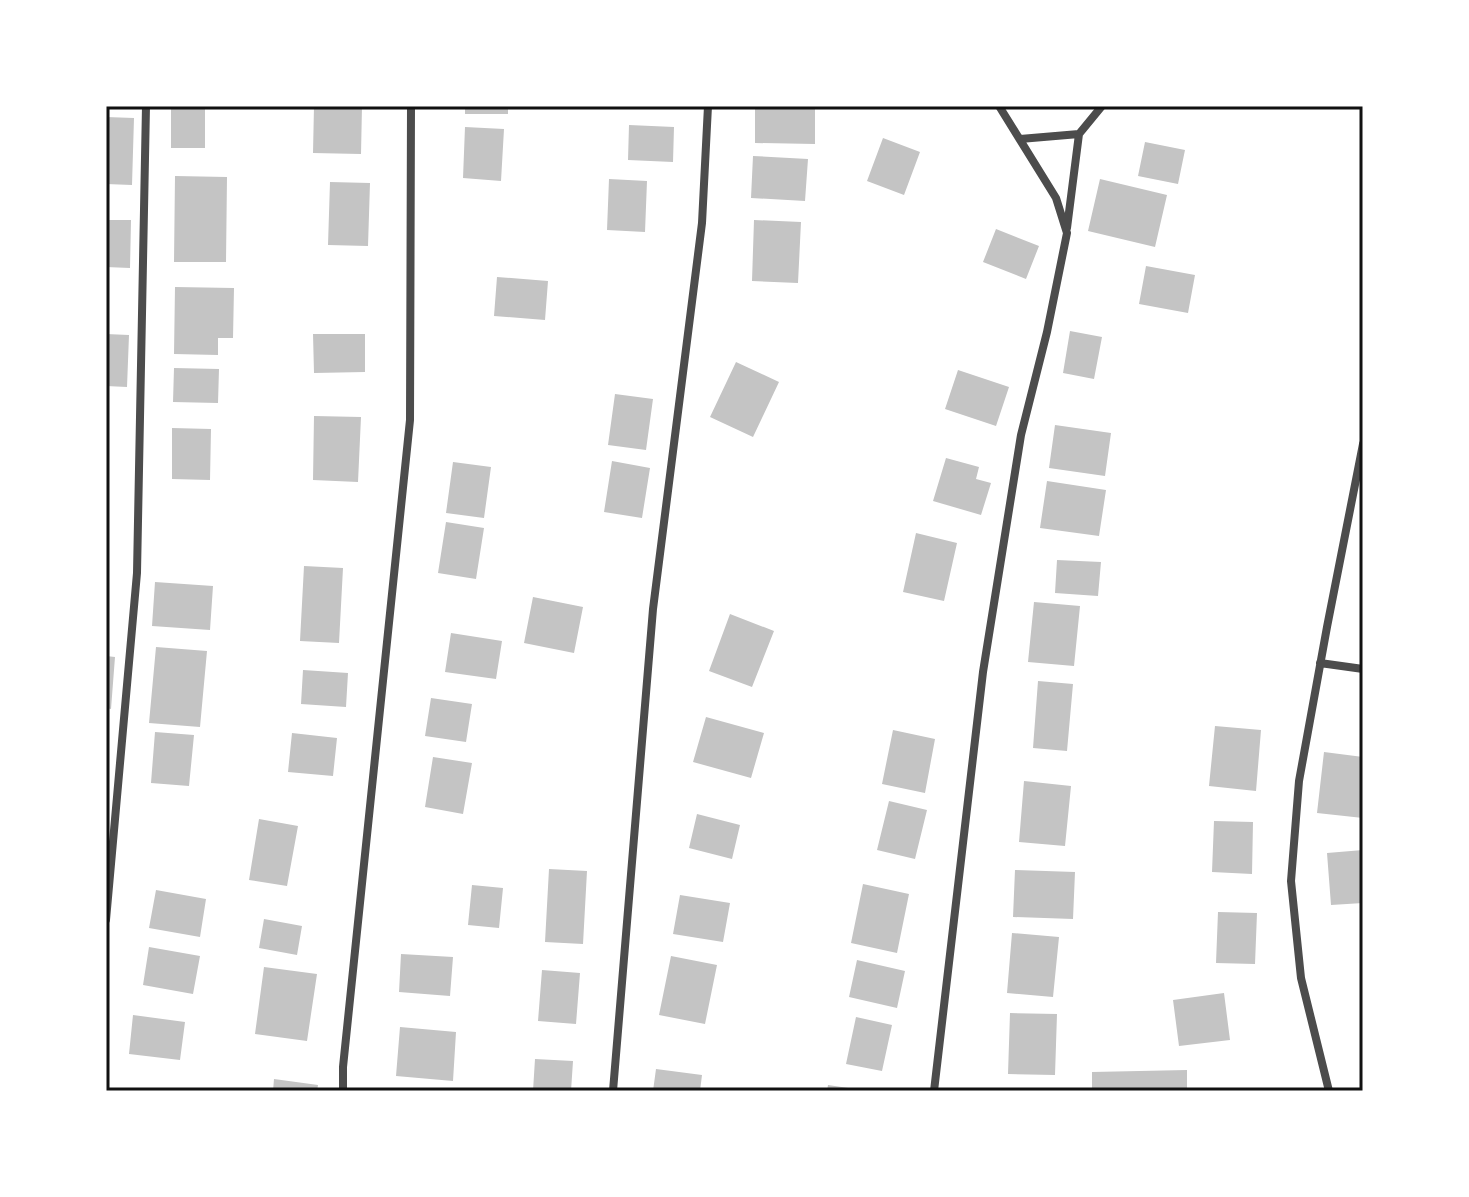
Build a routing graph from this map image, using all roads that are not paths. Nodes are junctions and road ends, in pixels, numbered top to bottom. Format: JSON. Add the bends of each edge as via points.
{"nodes":[{"id":1,"x":146,"y":106,"type":"edge"},
{"id":2,"x":411,"y":106,"type":"edge"},
{"id":3,"x":708,"y":106,"type":"edge"},
{"id":4,"x":999,"y":106,"type":"edge"},
{"id":5,"x":1102,"y":106,"type":"edge"},
{"id":6,"x":1079,"y":134,"type":"junction"},
{"id":7,"x":1020,"y":139,"type":"junction"},
{"id":8,"x":1067,"y":233,"type":"junction"},
{"id":9,"x":1363,"y":444,"type":"edge"},
{"id":10,"x":1320,"y":663,"type":"junction"},
{"id":11,"x":1363,"y":669,"type":"edge"},
{"id":12,"x":106,"y":920,"type":"edge"},
{"id":13,"x":343,"y":1091,"type":"edge"},
{"id":14,"x":613,"y":1091,"type":"edge"},
{"id":15,"x":934,"y":1091,"type":"edge"},
{"id":16,"x":1329,"y":1091,"type":"edge"}],
"edges":[{"from":1,"to":12,"type":"street","via":[[137,573]]},
{"from":2,"to":13,"type":"street","via":[[410,420]]},
{"from":3,"to":14,"type":"street","via":[[702,223],[653,609]]},
{"from":4,"to":7,"type":"street"},
{"from":5,"to":6,"type":"street"},
{"from":6,"to":7,"type":"street"},
{"from":6,"to":8,"type":"street"},
{"from":7,"to":8,"type":"street","via":[[1056,198]]},
{"from":8,"to":15,"type":"street","via":[[1021,435],[983,672]]},
{"from":9,"to":10,"type":"street"},
{"from":10,"to":11,"type":"street"},
{"from":10,"to":16,"type":"street","via":[[1299,781],[1291,881],[1301,978]]}]}
